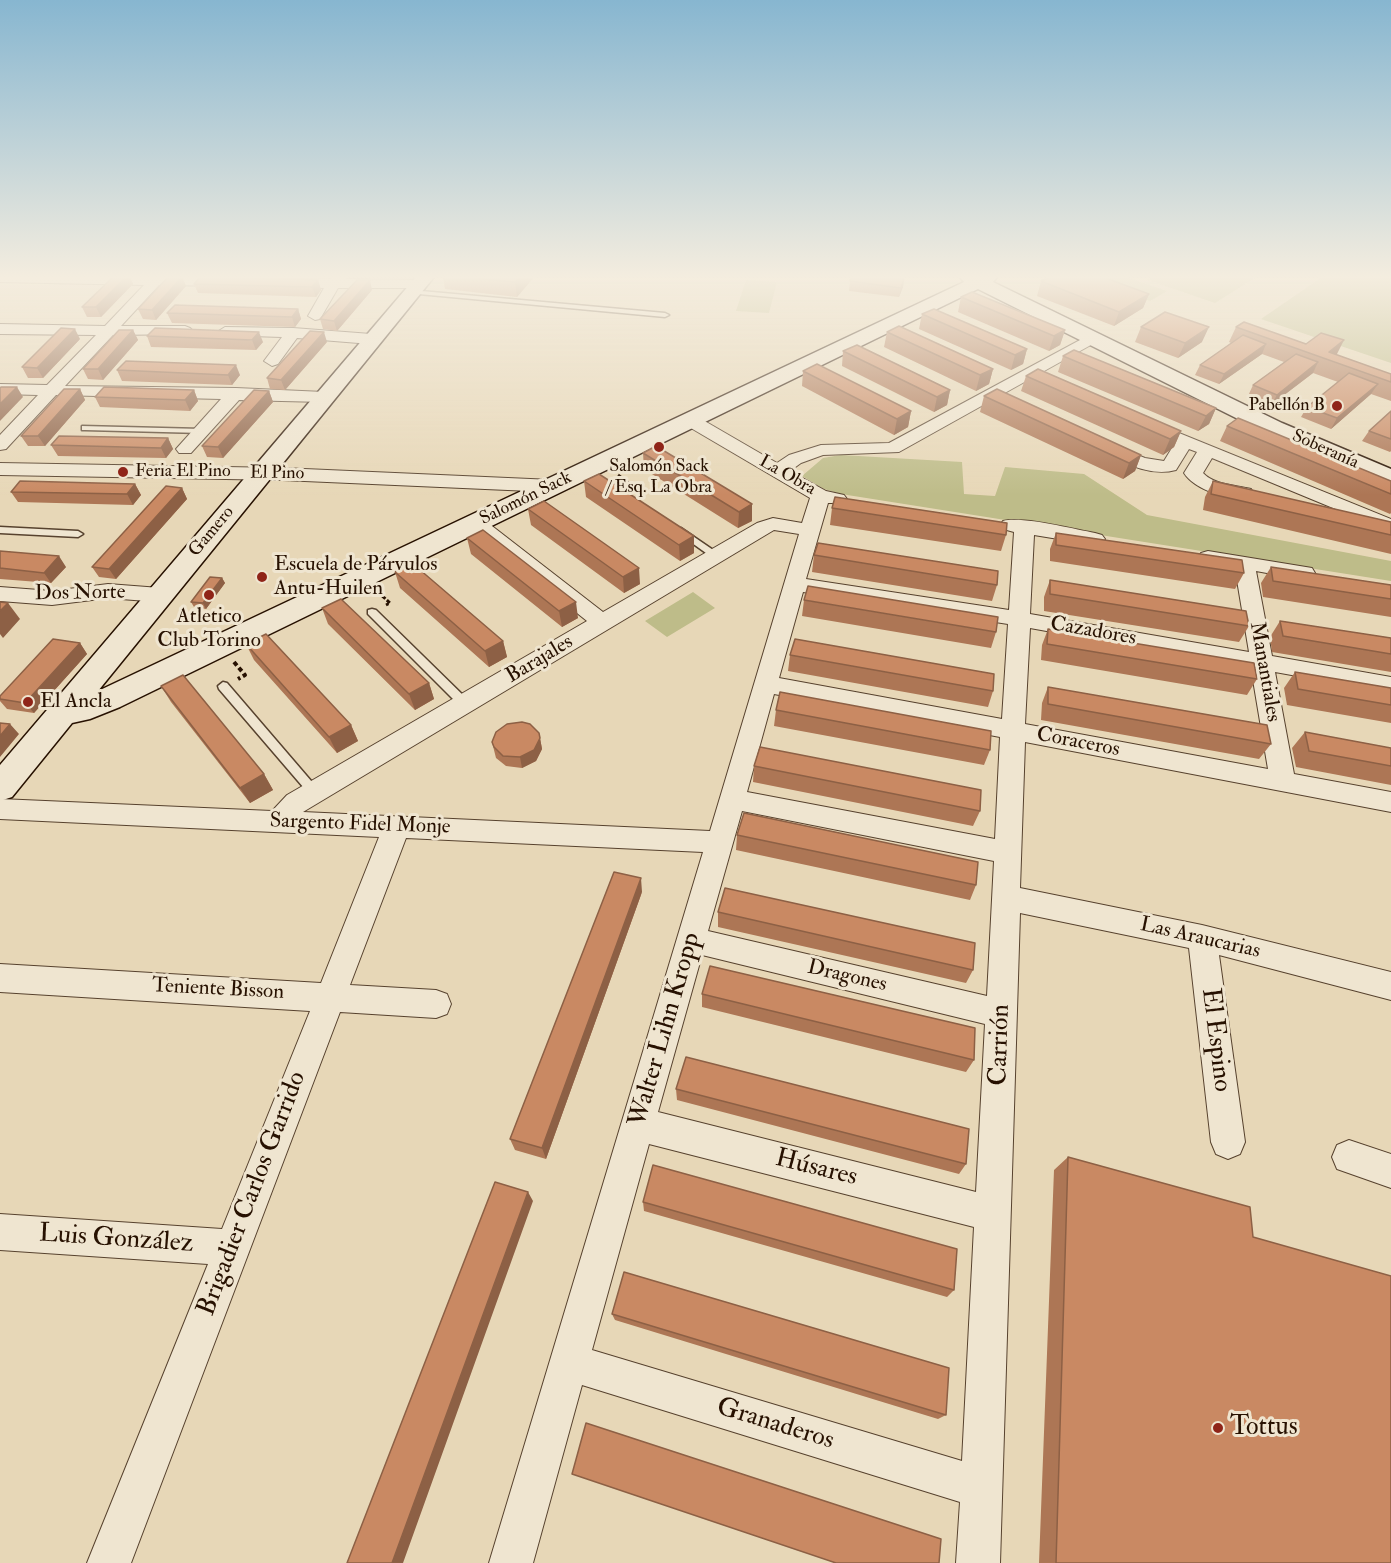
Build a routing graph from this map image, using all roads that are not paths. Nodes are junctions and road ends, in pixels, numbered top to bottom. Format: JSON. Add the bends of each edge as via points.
{"nodes":[{"id":1,"x":90,"y":350,"type":"edge"},
{"id":2,"x":280,"y":350,"type":"edge"},
{"id":3,"x":362,"y":350,"type":"edge"},
{"id":4,"x":855,"y":350,"type":"edge"},
{"id":5,"x":1070,"y":350,"type":"edge"},
{"id":6,"x":1117,"y":350,"type":"edge"},
{"id":7,"x":272,"y":361,"type":"dead end"},
{"id":8,"x":0,"y":389,"type":"edge"},
{"id":9,"x":52,"y":390,"type":"junction"},
{"id":10,"x":236,"y":393,"type":"junction"},
{"id":11,"x":989,"y":394,"type":"junction"},
{"id":12,"x":324,"y":397,"type":"junction"},
{"id":13,"x":943,"y":398,"type":"edge"},
{"id":14,"x":1011,"y":404,"type":"edge"},
{"id":15,"x":965,"y":407,"type":"junction"},
{"id":16,"x":1127,"y":417,"type":"edge"},
{"id":17,"x":690,"y":420,"type":"junction"},
{"id":18,"x":85,"y":428,"type":"dead end"},
{"id":19,"x":202,"y":431,"type":"junction"},
{"id":20,"x":1185,"y":441,"type":"junction"},
{"id":21,"x":1097,"y":443,"type":"edge"},
{"id":22,"x":0,"y":445,"type":"edge"},
{"id":23,"x":185,"y":449,"type":"dead end"},
{"id":24,"x":1208,"y":450,"type":"junction"},
{"id":25,"x":0,"y":469,"type":"edge"},
{"id":26,"x":778,"y":471,"type":"junction"},
{"id":27,"x":261,"y":473,"type":"junction"},
{"id":28,"x":1391,"y":478,"type":"edge"},
{"id":29,"x":553,"y":486,"type":"junction"},
{"id":30,"x":820,"y":496,"type":"junction"},
{"id":31,"x":1267,"y":499,"type":"edge"},
{"id":32,"x":854,"y":501,"type":"edge"},
{"id":33,"x":1290,"y":504,"type":"edge"},
{"id":34,"x":990,"y":522,"type":"edge"},
{"id":35,"x":476,"y":523,"type":"junction"},
{"id":36,"x":1024,"y":527,"type":"junction"},
{"id":37,"x":1391,"y":527,"type":"edge"},
{"id":38,"x":676,"y":528,"type":"edge"},
{"id":39,"x":0,"y":530,"type":"edge"},
{"id":40,"x":810,"y":531,"type":"junction"},
{"id":41,"x":78,"y":534,"type":"dead end"},
{"id":42,"x":1117,"y":542,"type":"edge"},
{"id":43,"x":1186,"y":554,"type":"edge"},
{"id":44,"x":716,"y":556,"type":"junction"},
{"id":45,"x":1244,"y":563,"type":"junction"},
{"id":46,"x":1323,"y":576,"type":"edge"},
{"id":47,"x":795,"y":584,"type":"junction"},
{"id":48,"x":0,"y":594,"type":"edge"},
{"id":49,"x":160,"y":595,"type":"junction"},
{"id":50,"x":372,"y":612,"type":"dead end"},
{"id":51,"x":1020,"y":619,"type":"junction"},
{"id":52,"x":603,"y":622,"type":"junction"},
{"id":53,"x":1263,"y":661,"type":"junction"},
{"id":54,"x":766,"y":684,"type":"junction"},
{"id":55,"x":223,"y":686,"type":"dead end"},
{"id":56,"x":1391,"y":686,"type":"edge"},
{"id":57,"x":465,"y":704,"type":"junction"},
{"id":58,"x":62,"y":713,"type":"junction"},
{"id":59,"x":1013,"y":731,"type":"junction"},
{"id":60,"x":1282,"y":782,"type":"junction"},
{"id":61,"x":0,"y":788,"type":"edge"},
{"id":62,"x":314,"y":792,"type":"junction"},
{"id":63,"x":732,"y":799,"type":"junction"},
{"id":64,"x":1391,"y":802,"type":"edge"},
{"id":65,"x":0,"y":809,"type":"edge"},
{"id":66,"x":279,"y":821,"type":"junction"},
{"id":67,"x":397,"y":826,"type":"junction"},
{"id":68,"x":720,"y":842,"type":"junction"},
{"id":69,"x":1010,"y":853,"type":"junction"},
{"id":70,"x":1008,"y":898,"type":"junction"},
{"id":71,"x":1202,"y":938,"type":"junction"},
{"id":72,"x":692,"y":940,"type":"junction"},
{"id":73,"x":0,"y":978,"type":"edge"},
{"id":74,"x":1391,"y":986,"type":"edge"},
{"id":75,"x":330,"y":997,"type":"junction"},
{"id":76,"x":435,"y":1005,"type":"dead end"},
{"id":77,"x":1002,"y":1014,"type":"junction"},
{"id":78,"x":638,"y":1124,"type":"junction"},
{"id":79,"x":1228,"y":1142,"type":"dead end"},
{"id":80,"x":1348,"y":1157,"type":"dead end"},
{"id":81,"x":1391,"y":1171,"type":"edge"},
{"id":82,"x":994,"y":1214,"type":"junction"},
{"id":83,"x":0,"y":1232,"type":"edge"},
{"id":84,"x":232,"y":1248,"type":"junction"},
{"id":85,"x":569,"y":1362,"type":"junction"},
{"id":86,"x":981,"y":1488,"type":"junction"},
{"id":87,"x":109,"y":1563,"type":"edge"},
{"id":88,"x":511,"y":1563,"type":"edge"},
{"id":89,"x":978,"y":1563,"type":"edge"}],
"edges":[{"from":1,"to":9,"type":"street"},
{"from":2,"to":7,"type":"street"},
{"from":3,"to":12,"type":"street","name":"Gamero"},
{"from":4,"to":17,"type":"street","name":"Salomón Sack"},
{"from":5,"to":11,"type":"street"},
{"from":6,"to":28,"type":"street","name":"Soberanía","via":[[1292,436]]},
{"from":8,"to":9,"type":"street"},
{"from":9,"to":10,"type":"street"},
{"from":9,"to":22,"type":"street"},
{"from":10,"to":12,"type":"street"},
{"from":10,"to":19,"type":"street"},
{"from":11,"to":14,"type":"street"},
{"from":11,"to":15,"type":"street"},
{"from":12,"to":27,"type":"street","name":"Gamero"},
{"from":13,"to":15,"type":"street"},
{"from":15,"to":26,"type":"street","via":[[893,448],[821,450],[795,459]]},
{"from":16,"to":20,"type":"street"},
{"from":17,"to":26,"type":"street","name":"La Obra"},
{"from":17,"to":29,"type":"street","name":"Salomón Sack"},
{"from":18,"to":19,"type":"lane"},
{"from":19,"to":23,"type":"street"},
{"from":20,"to":21,"type":"street","via":[[1170,466],[1160,468]]},
{"from":20,"to":24,"type":"street"},
{"from":24,"to":31,"type":"street","via":[[1193,473],[1198,480]]},
{"from":24,"to":37,"type":"street"},
{"from":25,"to":27,"type":"street","name":"El Pino"},
{"from":26,"to":30,"type":"street","name":"La Obra"},
{"from":27,"to":29,"type":"street","name":"El Pino"},
{"from":27,"to":49,"type":"street","name":"Gamero"},
{"from":29,"to":35,"type":"street","name":"Salomón Sack"},
{"from":30,"to":32,"type":"street","name":"La Obra"},
{"from":30,"to":40,"type":"street","name":"Walter Lihn Kropp"},
{"from":33,"to":37,"type":"street"},
{"from":34,"to":36,"type":"street"},
{"from":35,"to":52,"type":"street"},
{"from":35,"to":58,"type":"street","name":"Salomón Sack","via":[[102,703]]},
{"from":36,"to":42,"type":"street"},
{"from":36,"to":51,"type":"street","name":"Carrión"},
{"from":38,"to":44,"type":"lane"},
{"from":39,"to":41,"type":"lane"},
{"from":40,"to":44,"type":"street","name":"Barajales","via":[[769,525]]},
{"from":40,"to":47,"type":"street","name":"Walter Lihn Kropp"},
{"from":43,"to":45,"type":"street"},
{"from":44,"to":52,"type":"street","name":"Barajales"},
{"from":45,"to":46,"type":"street"},
{"from":45,"to":53,"type":"street","name":"Manantiales"},
{"from":47,"to":51,"type":"street","name":"Cazadores"},
{"from":47,"to":54,"type":"street","name":"Walter Lihn Kropp"},
{"from":48,"to":49,"type":"street","name":"Dos Norte","via":[[52,598],[108,591]]},
{"from":49,"to":58,"type":"street","name":"Gamero"},
{"from":50,"to":57,"type":"lane"},
{"from":51,"to":53,"type":"street","name":"Cazadores"},
{"from":51,"to":59,"type":"street","name":"Carrión"},
{"from":52,"to":57,"type":"street","name":"Barajales"},
{"from":53,"to":56,"type":"street","name":"Cazadores"},
{"from":53,"to":60,"type":"street","name":"Manantiales"},
{"from":54,"to":59,"type":"street","name":"Coraceros"},
{"from":54,"to":63,"type":"street","name":"Walter Lihn Kropp"},
{"from":55,"to":62,"type":"lane"},
{"from":57,"to":62,"type":"street","name":"Barajales"},
{"from":58,"to":61,"type":"street","name":"Gamero"},
{"from":59,"to":60,"type":"street","name":"Coraceros"},
{"from":59,"to":69,"type":"street","name":"Carrión"},
{"from":60,"to":64,"type":"street","name":"Coraceros"},
{"from":62,"to":66,"type":"street","name":"Barajales","via":[[296,802]]},
{"from":63,"to":68,"type":"street","name":"Walter Lihn Kropp"},
{"from":63,"to":69,"type":"street"},
{"from":65,"to":66,"type":"street","name":"Sargento Fidel Monje"},
{"from":66,"to":67,"type":"street","name":"Sargento Fidel Monje"},
{"from":67,"to":68,"type":"street","name":"Sargento Fidel Monje"},
{"from":67,"to":75,"type":"street","name":"Brigadier Carlos Garrido"},
{"from":68,"to":72,"type":"street","name":"Walter Lihn Kropp"},
{"from":69,"to":70,"type":"street","name":"Carrión"},
{"from":70,"to":71,"type":"street","name":"Las Araucarias"},
{"from":70,"to":77,"type":"street","name":"Carrión"},
{"from":71,"to":74,"type":"street","name":"Las Araucarias"},
{"from":71,"to":79,"type":"street","name":"El Espino"},
{"from":72,"to":77,"type":"street","name":"Dragones"},
{"from":72,"to":78,"type":"street","name":"Walter Lihn Kropp"},
{"from":73,"to":75,"type":"street","name":"Teniente Bisson"},
{"from":75,"to":76,"type":"street","name":"Teniente Bisson"},
{"from":75,"to":84,"type":"street","name":"Brigadier Carlos Garrido"},
{"from":77,"to":82,"type":"street","name":"Carrión"},
{"from":78,"to":82,"type":"street","name":"Húsares"},
{"from":78,"to":85,"type":"street","name":"Walter Lihn Kropp"},
{"from":80,"to":81,"type":"street"},
{"from":82,"to":86,"type":"street","name":"Carrión"},
{"from":83,"to":84,"type":"street","name":"Luis González"},
{"from":84,"to":87,"type":"street","name":"Brigadier Carlos Garrido"},
{"from":85,"to":86,"type":"street","name":"Granaderos"},
{"from":85,"to":88,"type":"street","name":"Walter Lihn Kropp"},
{"from":86,"to":89,"type":"street","name":"Carrión"}]}
